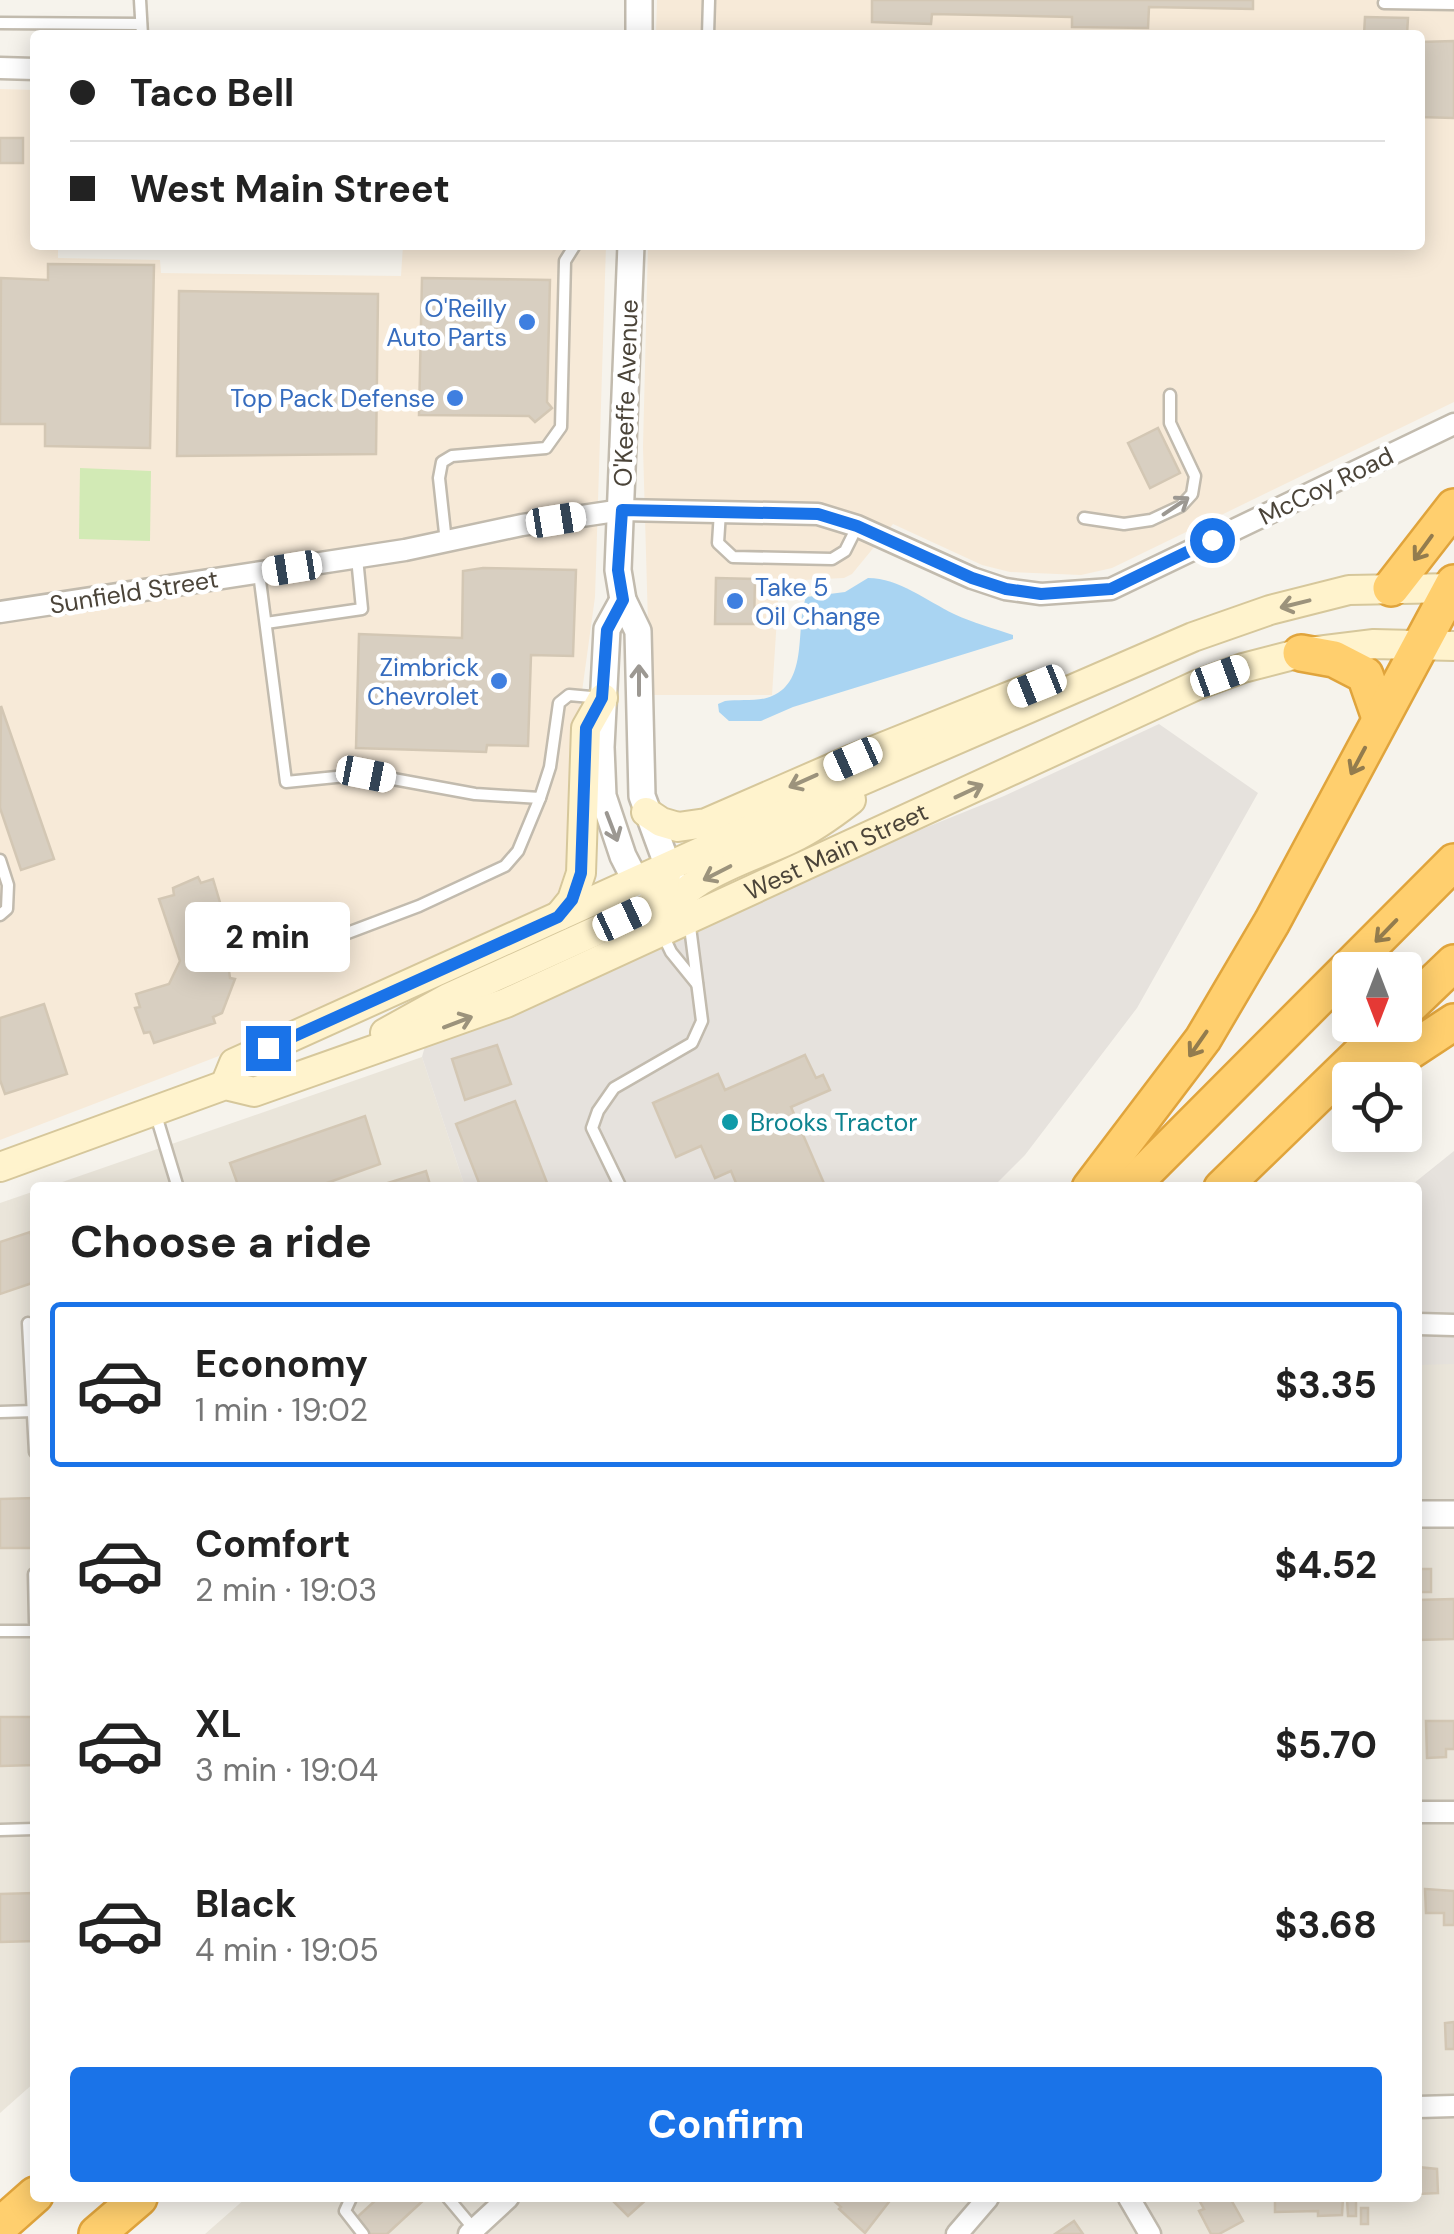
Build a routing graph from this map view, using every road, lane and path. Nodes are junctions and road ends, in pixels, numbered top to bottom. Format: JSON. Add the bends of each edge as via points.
{"nodes":[{"id":1,"x":140,"y":0,"type":"edge"},
{"id":2,"x":639,"y":0,"type":"edge"},
{"id":3,"x":709,"y":0,"type":"edge"},
{"id":4,"x":1384,"y":4,"type":"dead end"},
{"id":5,"x":1454,"y":4,"type":"edge"},
{"id":6,"x":0,"y":23,"type":"edge"},
{"id":7,"x":142,"y":29,"type":"edge"},
{"id":8,"x":639,"y":30,"type":"edge"},
{"id":9,"x":708,"y":30,"type":"edge"},
{"id":10,"x":0,"y":68,"type":"edge"},
{"id":11,"x":30,"y":68,"type":"edge"},
{"id":12,"x":572,"y":250,"type":"edge"},
{"id":13,"x":631,"y":250,"type":"edge"},
{"id":14,"x":1170,"y":395,"type":"dead end"},
{"id":15,"x":1454,"y":424,"type":"edge"},
{"id":16,"x":1454,"y":507,"type":"edge"},
{"id":17,"x":622,"y":510,"type":"junction"},
{"id":18,"x":720,"y":512,"type":"junction"},
{"id":19,"x":1084,"y":518,"type":"dead end"},
{"id":20,"x":857,"y":526,"type":"junction"},
{"id":21,"x":446,"y":542,"type":"junction"},
{"id":22,"x":357,"y":558,"type":"junction"},
{"id":23,"x":260,"y":573,"type":"junction"},
{"id":24,"x":1453,"y":586,"type":"edge"},
{"id":25,"x":1391,"y":588,"type":"junction"},
{"id":26,"x":623,"y":600,"type":"junction"},
{"id":27,"x":0,"y":612,"type":"edge"},
{"id":28,"x":266,"y":623,"type":"junction"},
{"id":29,"x":1438,"y":645,"type":"edge"},
{"id":30,"x":1301,"y":654,"type":"junction"},
{"id":31,"x":1124,"y":667,"type":"junction"},
{"id":32,"x":602,"y":698,"type":"junction"},
{"id":33,"x":1380,"y":718,"type":"junction"},
{"id":34,"x":890,"y":770,"type":"junction"},
{"id":35,"x":540,"y":798,"type":"junction"},
{"id":36,"x":644,"y":804,"type":"junction"},
{"id":37,"x":0,"y":860,"type":"edge"},
{"id":38,"x":1454,"y":862,"type":"edge"},
{"id":39,"x":667,"y":869,"type":"junction"},
{"id":40,"x":649,"y":907,"type":"junction"},
{"id":41,"x":684,"y":908,"type":"junction"},
{"id":42,"x":0,"y":915,"type":"edge"},
{"id":43,"x":558,"y":917,"type":"junction"},
{"id":44,"x":276,"y":960,"type":"dead end"},
{"id":45,"x":1454,"y":963,"type":"edge"},
{"id":46,"x":698,"y":985,"type":"junction"},
{"id":47,"x":1422,"y":994,"type":"edge"},
{"id":48,"x":1454,"y":1022,"type":"edge"},
{"id":49,"x":1372,"y":1042,"type":"edge"},
{"id":50,"x":1393,"y":1062,"type":"edge"},
{"id":51,"x":225,"y":1085,"type":"junction"},
{"id":52,"x":1332,"y":1110,"type":"edge"},
{"id":53,"x":155,"y":1111,"type":"junction"},
{"id":54,"x":0,"y":1167,"type":"edge"},
{"id":55,"x":176,"y":1182,"type":"edge"},
{"id":56,"x":618,"y":1182,"type":"edge"},
{"id":57,"x":1095,"y":1182,"type":"edge"},
{"id":58,"x":1134,"y":1182,"type":"edge"},
{"id":59,"x":1228,"y":1182,"type":"edge"},
{"id":60,"x":1248,"y":1182,"type":"edge"},
{"id":61,"x":28,"y":1323,"type":"dead end"},
{"id":62,"x":1422,"y":1324,"type":"edge"},
{"id":63,"x":1454,"y":1324,"type":"edge"},
{"id":64,"x":30,"y":1353,"type":"edge"},
{"id":65,"x":0,"y":1412,"type":"edge"},
{"id":66,"x":30,"y":1412,"type":"edge"},
{"id":67,"x":1422,"y":1514,"type":"edge"},
{"id":68,"x":1454,"y":1514,"type":"edge"},
{"id":69,"x":0,"y":1631,"type":"edge"},
{"id":70,"x":30,"y":1631,"type":"edge"},
{"id":71,"x":1422,"y":1812,"type":"edge"},
{"id":72,"x":1454,"y":1812,"type":"edge"},
{"id":73,"x":30,"y":1829,"type":"edge"},
{"id":74,"x":0,"y":1830,"type":"edge"},
{"id":75,"x":1422,"y":2106,"type":"edge"},
{"id":76,"x":1454,"y":2106,"type":"edge"},
{"id":77,"x":30,"y":2200,"type":"edge"},
{"id":78,"x":134,"y":2202,"type":"edge"},
{"id":79,"x":348,"y":2202,"type":"edge"},
{"id":80,"x":451,"y":2202,"type":"edge"},
{"id":81,"x":504,"y":2202,"type":"edge"},
{"id":82,"x":985,"y":2202,"type":"edge"},
{"id":83,"x":1131,"y":2202,"type":"edge"},
{"id":84,"x":0,"y":2226,"type":"edge"},
{"id":85,"x":472,"y":2231,"type":"edge"},
{"id":86,"x":97,"y":2234,"type":"edge"},
{"id":87,"x":363,"y":2234,"type":"edge"},
{"id":88,"x":957,"y":2234,"type":"edge"},
{"id":89,"x":1150,"y":2234,"type":"edge"}],
"edges":[{"from":1,"to":7,"type":"lane"},
{"from":2,"to":8,"type":"street"},
{"from":3,"to":9,"type":"lane"},
{"from":4,"to":5,"type":"lane"},
{"from":6,"to":7,"type":"lane"},
{"from":10,"to":11,"type":"street"},
{"from":12,"to":21,"type":"lane","via":[[565,261],[558,436],[546,448],[442,462]]},
{"from":13,"to":17,"type":"street","name":"O'Keeffe Avenue"},
{"from":19,"to":14,"type":"lane","one_way":true,"via":[[1152,520],[1192,494],[1195,476],[1170,423]]},
{"from":15,"to":20,"type":"street","name":"McCoy Road","via":[[1111,589],[1006,589]]},
{"from":16,"to":25,"type":"highway","one_way":true},
{"from":17,"to":18,"type":"street","name":"McCoy Road"},
{"from":17,"to":21,"type":"street","name":"Sunfield Street"},
{"from":17,"to":26,"type":"street","name":"O'Keeffe Avenue"},
{"from":18,"to":20,"type":"street","name":"McCoy Road","via":[[818,514]]},
{"from":18,"to":20,"type":"lane","via":[[718,543],[733,556],[832,559],[845,551]]},
{"from":21,"to":22,"type":"street","name":"Sunfield Street"},
{"from":22,"to":23,"type":"street","name":"Sunfield Street"},
{"from":22,"to":28,"type":"lane","via":[[362,609]]},
{"from":23,"to":27,"type":"street","name":"Sunfield Street"},
{"from":23,"to":28,"type":"lane"},
{"from":24,"to":25,"type":"main road","name":"West Main Street"},
{"from":24,"to":29,"type":"highway"},
{"from":25,"to":31,"type":"main road","name":"West Main Street","one_way":true,"via":[[1349,590],[1270,610]]},
{"from":26,"to":32,"type":"street","name":"O'Keeffe Avenue","via":[[607,630]]},
{"from":36,"to":26,"type":"street","name":"O'Keeffe Avenue","one_way":true,"via":[[638,631]]},
{"from":28,"to":35,"type":"lane","via":[[286,782],[366,774],[474,794]]},
{"from":29,"to":30,"type":"main road","name":"West Main Street","via":[[1374,644]]},
{"from":29,"to":33,"type":"highway"},
{"from":30,"to":33,"type":"highway","via":[[1334,659],[1365,676]]},
{"from":41,"to":30,"type":"main road","name":"West Main Street","one_way":true,"via":[[1197,685]]},
{"from":31,"to":34,"type":"main road","name":"West Main Street"},
{"from":31,"to":36,"type":"main road","one_way":true,"via":[[1074,671],[706,823],[661,822]]},
{"from":32,"to":35,"type":"lane","via":[[569,694],[560,703]]},
{"from":32,"to":36,"type":"street","via":[[619,707],[624,763]]},
{"from":32,"to":40,"type":"street","name":"O'Keeffe Avenue","one_way":true,"via":[[602,796]]},
{"from":32,"to":43,"type":"main road","via":[[586,728],[581,873]]},
{"from":33,"to":57,"type":"highway","one_way":true,"via":[[1202,1039]]},
{"from":34,"to":39,"type":"main road","name":"West Main Street"},
{"from":34,"to":41,"type":"main road","one_way":true,"via":[[794,837],[714,873]]},
{"from":35,"to":44,"type":"lane","via":[[505,866]]},
{"from":36,"to":39,"type":"street","name":"O'Keeffe Avenue"},
{"from":37,"to":42,"type":"lane","via":[[8,909]]},
{"from":38,"to":58,"type":"highway","one_way":true},
{"from":39,"to":40,"type":"main road","name":"West Main Street"},
{"from":39,"to":41,"type":"street","name":"O'Keeffe Avenue"},
{"from":40,"to":41,"type":"main road","name":"West Main Street"},
{"from":40,"to":43,"type":"main road","name":"West Main Street"},
{"from":40,"to":46,"type":"lane","via":[[671,952]]},
{"from":51,"to":40,"type":"main road","name":"West Main Street","one_way":true,"via":[[254,1092],[506,1003]]},
{"from":41,"to":46,"type":"lane"},
{"from":43,"to":51,"type":"main road","name":"West Main Street","via":[[234,1063]]},
{"from":45,"to":47,"type":"highway"},
{"from":46,"to":56,"type":"lane","via":[[702,1021],[692,1042],[614,1088],[598,1111],[592,1128]]},
{"from":48,"to":50,"type":"highway"},
{"from":49,"to":59,"type":"highway"},
{"from":51,"to":53,"type":"main road","name":"West Main Street"},
{"from":52,"to":60,"type":"highway"},
{"from":53,"to":54,"type":"main road","name":"West Main Street"},
{"from":53,"to":55,"type":"lane"},
{"from":61,"to":64,"type":"lane"},
{"from":62,"to":63,"type":"street"},
{"from":65,"to":66,"type":"lane"},
{"from":67,"to":68,"type":"street"},
{"from":69,"to":70,"type":"lane"},
{"from":71,"to":72,"type":"street"},
{"from":73,"to":74,"type":"lane"},
{"from":75,"to":76,"type":"street"},
{"from":77,"to":84,"type":"highway"},
{"from":78,"to":86,"type":"highway"},
{"from":79,"to":87,"type":"lane","via":[[345,2210]]},
{"from":80,"to":85,"type":"lane"},
{"from":81,"to":85,"type":"street"},
{"from":82,"to":88,"type":"street"},
{"from":83,"to":89,"type":"street"}]}
